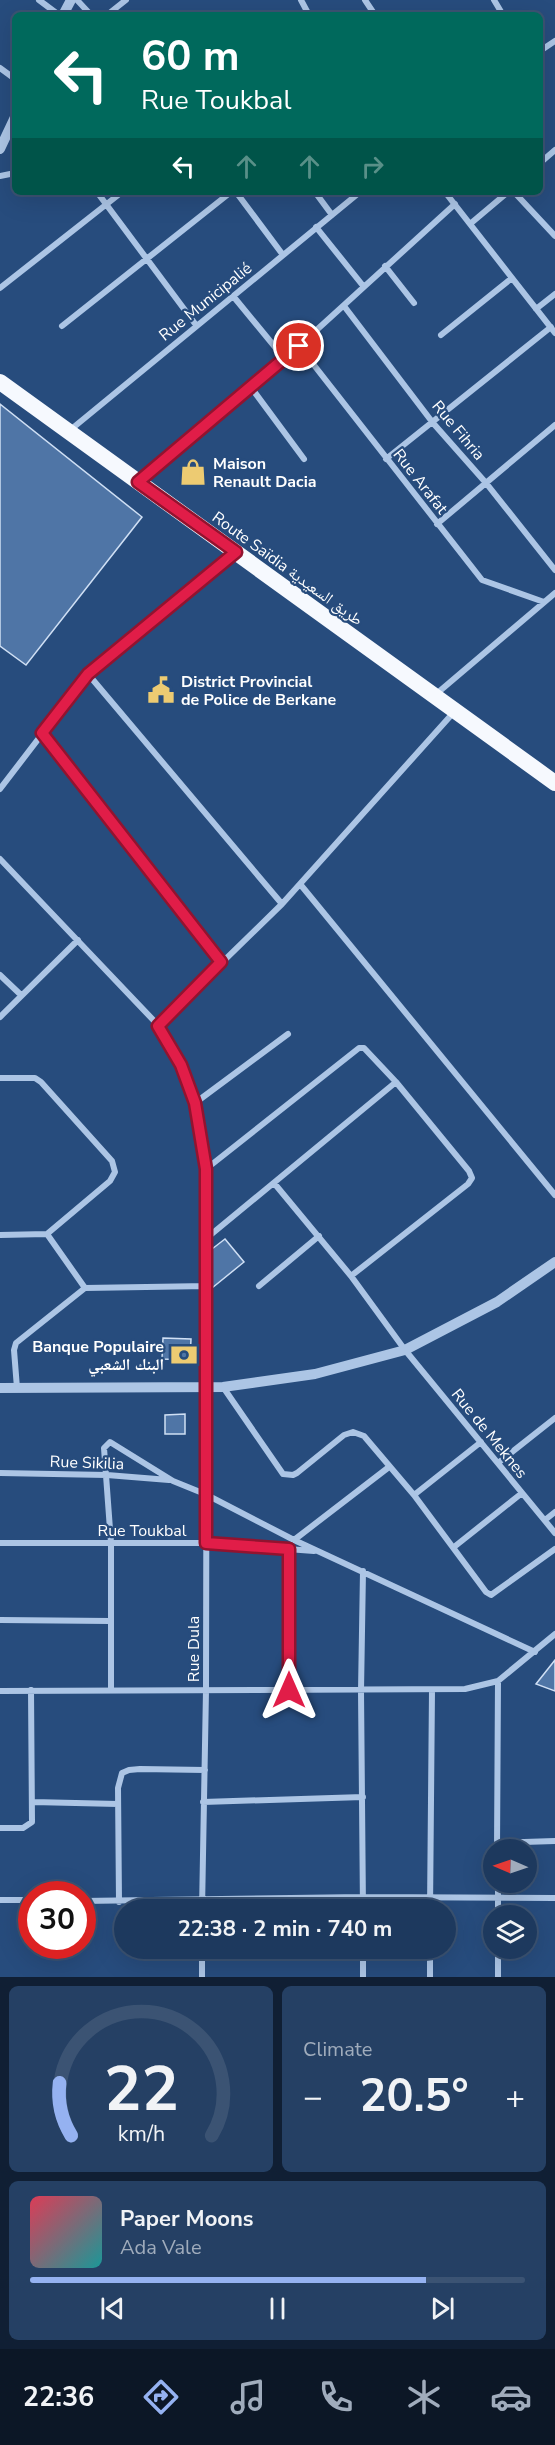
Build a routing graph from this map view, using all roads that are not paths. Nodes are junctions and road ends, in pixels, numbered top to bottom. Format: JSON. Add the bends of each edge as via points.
{"nodes":[{"id":1,"x":39,"y":0,"type":"edge"},
{"id":2,"x":77,"y":0,"type":"edge"},
{"id":3,"x":126,"y":0,"type":"edge"},
{"id":4,"x":57,"y":12,"type":"edge"},
{"id":5,"x":88,"y":12,"type":"edge"},
{"id":6,"x":111,"y":12,"type":"edge"},
{"id":7,"x":12,"y":122,"type":"edge"},
{"id":8,"x":1,"y":142,"type":"edge"},
{"id":9,"x":555,"y":150,"type":"edge"},
{"id":10,"x":543,"y":161,"type":"edge"},
{"id":11,"x":99,"y":195,"type":"edge"},
{"id":12,"x":118,"y":195,"type":"edge"},
{"id":13,"x":227,"y":195,"type":"edge"},
{"id":14,"x":238,"y":195,"type":"edge"},
{"id":15,"x":317,"y":195,"type":"edge"},
{"id":16,"x":356,"y":195,"type":"edge"},
{"id":17,"x":447,"y":195,"type":"edge"},
{"id":18,"x":504,"y":195,"type":"edge"},
{"id":19,"x":517,"y":195,"type":"edge"},
{"id":20,"x":454,"y":204,"type":"junction"},
{"id":21,"x":106,"y":205,"type":"junction"},
{"id":22,"x":332,"y":215,"type":"junction"},
{"id":23,"x":470,"y":224,"type":"junction"},
{"id":24,"x":315,"y":227,"type":"junction"},
{"id":25,"x":555,"y":236,"type":"edge"},
{"id":26,"x":283,"y":255,"type":"junction"},
{"id":27,"x":148,"y":259,"type":"junction"},
{"id":28,"x":385,"y":266,"type":"junction"},
{"id":29,"x":512,"y":278,"type":"junction"},
{"id":30,"x":364,"y":287,"type":"junction"},
{"id":31,"x":0,"y":288,"type":"edge"},
{"id":32,"x":555,"y":294,"type":"edge"},
{"id":33,"x":233,"y":296,"type":"junction"},
{"id":34,"x":414,"y":303,"type":"dead end"},
{"id":35,"x":344,"y":306,"type":"junction"},
{"id":36,"x":536,"y":309,"type":"junction"},
{"id":37,"x":196,"y":325,"type":"junction"},
{"id":38,"x":62,"y":326,"type":"dead end"},
{"id":39,"x":553,"y":330,"type":"edge"},
{"id":40,"x":441,"y":335,"type":"dead end"},
{"id":41,"x":299,"y":346,"type":"junction"},
{"id":42,"x":284,"y":358,"type":"junction"},
{"id":43,"x":0,"y":382,"type":"edge"},
{"id":44,"x":250,"y":386,"type":"junction"},
{"id":45,"x":433,"y":423,"type":"junction"},
{"id":46,"x":555,"y":425,"type":"edge"},
{"id":47,"x":69,"y":432,"type":"junction"},
{"id":48,"x":304,"y":459,"type":"dead end"},
{"id":49,"x":386,"y":459,"type":"junction"},
{"id":50,"x":138,"y":482,"type":"junction"},
{"id":51,"x":486,"y":483,"type":"junction"},
{"id":52,"x":437,"y":525,"type":"junction"},
{"id":53,"x":236,"y":552,"type":"junction"},
{"id":54,"x":555,"y":570,"type":"edge"},
{"id":55,"x":555,"y":593,"type":"edge"},
{"id":56,"x":544,"y":602,"type":"junction"},
{"id":57,"x":88,"y":674,"type":"junction"},
{"id":58,"x":434,"y":696,"type":"junction"},
{"id":59,"x":455,"y":711,"type":"junction"},
{"id":60,"x":42,"y":733,"type":"junction"},
{"id":61,"x":555,"y":783,"type":"edge"},
{"id":62,"x":0,"y":789,"type":"edge"},
{"id":63,"x":0,"y":858,"type":"edge"},
{"id":64,"x":300,"y":884,"type":"junction"},
{"id":65,"x":282,"y":904,"type":"junction"},
{"id":66,"x":78,"y":940,"type":"junction"},
{"id":67,"x":221,"y":962,"type":"junction"},
{"id":68,"x":0,"y":975,"type":"edge"},
{"id":69,"x":21,"y":996,"type":"junction"},
{"id":70,"x":0,"y":1017,"type":"edge"},
{"id":71,"x":158,"y":1026,"type":"junction"},
{"id":72,"x":288,"y":1034,"type":"dead end"},
{"id":73,"x":0,"y":1078,"type":"edge"},
{"id":74,"x":396,"y":1082,"type":"junction"},
{"id":75,"x":195,"y":1103,"type":"junction"},
{"id":76,"x":206,"y":1169,"type":"junction"},
{"id":77,"x":274,"y":1183,"type":"junction"},
{"id":78,"x":555,"y":1196,"type":"edge"},
{"id":79,"x":0,"y":1234,"type":"edge"},
{"id":80,"x":47,"y":1234,"type":"junction"},
{"id":81,"x":320,"y":1236,"type":"junction"},
{"id":82,"x":208,"y":1238,"type":"junction"},
{"id":83,"x":555,"y":1262,"type":"edge"},
{"id":84,"x":351,"y":1276,"type":"junction"},
{"id":85,"x":207,"y":1286,"type":"junction"},
{"id":86,"x":259,"y":1286,"type":"dead end"},
{"id":87,"x":85,"y":1288,"type":"junction"},
{"id":88,"x":405,"y":1350,"type":"junction"},
{"id":89,"x":223,"y":1387,"type":"junction"},
{"id":90,"x":0,"y":1388,"type":"edge"},
{"id":91,"x":16,"y":1388,"type":"junction"},
{"id":92,"x":207,"y":1388,"type":"junction"},
{"id":93,"x":555,"y":1418,"type":"edge"},
{"id":94,"x":481,"y":1442,"type":"junction"},
{"id":95,"x":498,"y":1463,"type":"junction"},
{"id":96,"x":389,"y":1467,"type":"junction"},
{"id":97,"x":0,"y":1473,"type":"edge"},
{"id":98,"x":107,"y":1475,"type":"junction"},
{"id":99,"x":173,"y":1481,"type":"junction"},
{"id":100,"x":522,"y":1492,"type":"junction"},
{"id":101,"x":205,"y":1494,"type":"junction"},
{"id":102,"x":414,"y":1495,"type":"junction"},
{"id":103,"x":555,"y":1512,"type":"edge"},
{"id":104,"x":544,"y":1520,"type":"junction"},
{"id":105,"x":555,"y":1533,"type":"edge"},
{"id":106,"x":294,"y":1540,"type":"junction"},
{"id":107,"x":0,"y":1543,"type":"edge"},
{"id":108,"x":111,"y":1543,"type":"junction"},
{"id":109,"x":206,"y":1543,"type":"junction"},
{"id":110,"x":454,"y":1546,"type":"junction"},
{"id":111,"x":289,"y":1549,"type":"junction"},
{"id":112,"x":555,"y":1549,"type":"edge"},
{"id":113,"x":320,"y":1551,"type":"junction"},
{"id":114,"x":363,"y":1571,"type":"junction"},
{"id":115,"x":0,"y":1620,"type":"edge"},
{"id":116,"x":110,"y":1621,"type":"junction"},
{"id":117,"x":555,"y":1635,"type":"edge"},
{"id":118,"x":535,"y":1652,"type":"junction"},
{"id":119,"x":498,"y":1681,"type":"junction"},
{"id":120,"x":0,"y":1690,"type":"edge"},
{"id":121,"x":31,"y":1690,"type":"junction"},
{"id":122,"x":111,"y":1690,"type":"junction"},
{"id":123,"x":206,"y":1690,"type":"junction"},
{"id":124,"x":289,"y":1690,"type":"junction"},
{"id":125,"x":361,"y":1690,"type":"junction"},
{"id":126,"x":432,"y":1690,"type":"junction"},
{"id":127,"x":205,"y":1770,"type":"junction"},
{"id":128,"x":363,"y":1797,"type":"junction"},
{"id":129,"x":33,"y":1802,"type":"junction"},
{"id":130,"x":203,"y":1802,"type":"junction"},
{"id":131,"x":118,"y":1804,"type":"junction"},
{"id":132,"x":0,"y":1828,"type":"edge"},
{"id":133,"x":497,"y":1839,"type":"edge"},
{"id":134,"x":555,"y":1841,"type":"edge"},
{"id":135,"x":537,"y":1843,"type":"edge"},
{"id":136,"x":498,"y":1893,"type":"edge"},
{"id":137,"x":429,"y":1897,"type":"junction"},
{"id":138,"x":363,"y":1898,"type":"junction"},
{"id":139,"x":498,"y":1898,"type":"junction"},
{"id":140,"x":555,"y":1898,"type":"edge"},
{"id":141,"x":119,"y":1899,"type":"edge"},
{"id":142,"x":202,"y":1899,"type":"edge"},
{"id":143,"x":282,"y":1899,"type":"edge"},
{"id":144,"x":0,"y":1900,"type":"edge"},
{"id":145,"x":18,"y":1900,"type":"edge"},
{"id":146,"x":96,"y":1901,"type":"edge"},
{"id":147,"x":114,"y":1902,"type":"edge"},
{"id":148,"x":498,"y":1905,"type":"edge"},
{"id":149,"x":202,"y":1959,"type":"edge"},
{"id":150,"x":363,"y":1959,"type":"edge"},
{"id":151,"x":430,"y":1959,"type":"edge"},
{"id":152,"x":498,"y":1959,"type":"edge"},
{"id":153,"x":202,"y":1977,"type":"edge"},
{"id":154,"x":363,"y":1977,"type":"edge"},
{"id":155,"x":430,"y":1977,"type":"edge"},
{"id":156,"x":498,"y":1977,"type":"edge"}],
"edges":[{"from":1,"to":4,"type":"street"},
{"from":2,"to":5,"type":"street"},
{"from":3,"to":6,"type":"street"},
{"from":7,"to":8,"type":"street"},
{"from":9,"to":10,"type":"street"},
{"from":11,"to":21,"type":"street"},
{"from":12,"to":21,"type":"street"},
{"from":13,"to":27,"type":"street"},
{"from":14,"to":26,"type":"street"},
{"from":15,"to":22,"type":"street"},
{"from":16,"to":22,"type":"street","name":"Rue Municipalié"},
{"from":17,"to":20,"type":"street"},
{"from":18,"to":23,"type":"street"},
{"from":19,"to":25,"type":"street"},
{"from":20,"to":23,"type":"street"},
{"from":20,"to":28,"type":"street"},
{"from":21,"to":27,"type":"street"},
{"from":21,"to":31,"type":"street"},
{"from":22,"to":24,"type":"street","name":"Rue Municipalié"},
{"from":23,"to":29,"type":"street"},
{"from":24,"to":26,"type":"street","name":"Rue Municipalié"},
{"from":24,"to":30,"type":"street"},
{"from":26,"to":33,"type":"street","name":"Rue Municipalié"},
{"from":27,"to":37,"type":"street"},
{"from":27,"to":38,"type":"street"},
{"from":28,"to":30,"type":"street"},
{"from":28,"to":34,"type":"street"},
{"from":29,"to":36,"type":"street"},
{"from":29,"to":40,"type":"street"},
{"from":30,"to":35,"type":"street"},
{"from":32,"to":36,"type":"street"},
{"from":33,"to":37,"type":"street","name":"Rue Municipalié"},
{"from":33,"to":42,"type":"street"},
{"from":35,"to":41,"type":"street"},
{"from":35,"to":45,"type":"street","name":"Rue Fihria"},
{"from":36,"to":39,"type":"street"},
{"from":37,"to":47,"type":"street","name":"Rue Municipalié"},
{"from":39,"to":45,"type":"street"},
{"from":41,"to":42,"type":"street"},
{"from":41,"to":49,"type":"street","name":"Rue Arafat"},
{"from":42,"to":44,"type":"street"},
{"from":43,"to":47,"type":"highway","name":"Route Saïdia طريق السعيدية"},
{"from":44,"to":48,"type":"street"},
{"from":44,"to":50,"type":"street"},
{"from":45,"to":49,"type":"street"},
{"from":45,"to":51,"type":"street","name":"Rue Fihria"},
{"from":46,"to":51,"type":"street"},
{"from":47,"to":50,"type":"highway","name":"Route Saïdia طريق السعيدية"},
{"from":49,"to":52,"type":"street","name":"Rue Arafat"},
{"from":50,"to":53,"type":"highway","name":"Route Saïdia طريق السعيدية"},
{"from":51,"to":52,"type":"street"},
{"from":51,"to":54,"type":"street","name":"Rue Fihria"},
{"from":52,"to":56,"type":"street","name":"Rue Arafat","via":[[482,580]]},
{"from":53,"to":57,"type":"street"},
{"from":53,"to":58,"type":"highway","name":"Route Saïdia طريق السعيدية"},
{"from":55,"to":56,"type":"street"},
{"from":56,"to":58,"type":"street"},
{"from":57,"to":60,"type":"street"},
{"from":57,"to":65,"type":"street"},
{"from":58,"to":59,"type":"highway","name":"Route Saïdia طريق السعيدية"},
{"from":59,"to":61,"type":"highway","name":"Route Saïdia طريق السعيدية"},
{"from":59,"to":64,"type":"street"},
{"from":60,"to":62,"type":"street"},
{"from":60,"to":67,"type":"street"},
{"from":63,"to":66,"type":"street","name":"Rue Dula"},
{"from":64,"to":65,"type":"street"},
{"from":64,"to":78,"type":"street"},
{"from":65,"to":67,"type":"street"},
{"from":66,"to":69,"type":"street"},
{"from":66,"to":71,"type":"street","name":"Rue Dula"},
{"from":67,"to":71,"type":"street"},
{"from":68,"to":69,"type":"street"},
{"from":69,"to":70,"type":"street"},
{"from":71,"to":75,"type":"street","name":"Rue Dula","via":[[181,1065]]},
{"from":72,"to":75,"type":"street"},
{"from":73,"to":80,"type":"street","via":[[35,1078],[41,1082],[114,1166],[110,1181]]},
{"from":74,"to":76,"type":"street","via":[[368,1050],[360,1048]]},
{"from":74,"to":77,"type":"street"},
{"from":74,"to":84,"type":"street","via":[[472,1178]]},
{"from":75,"to":76,"type":"street","name":"Rue Dula"},
{"from":76,"to":82,"type":"street","name":"Rue Dula"},
{"from":77,"to":81,"type":"street","name":"Rue de Meknes"},
{"from":77,"to":82,"type":"street"},
{"from":79,"to":80,"type":"street"},
{"from":80,"to":87,"type":"street"},
{"from":81,"to":84,"type":"street","name":"Rue de Meknes"},
{"from":81,"to":86,"type":"street"},
{"from":82,"to":85,"type":"street","name":"Rue Dula"},
{"from":83,"to":88,"type":"street","via":[[497,1302]]},
{"from":84,"to":88,"type":"street","name":"Rue de Meknes"},
{"from":85,"to":87,"type":"street"},
{"from":85,"to":92,"type":"street","name":"Rue Dula"},
{"from":87,"to":91,"type":"street","via":[[16,1343]]},
{"from":88,"to":89,"type":"street","via":[[315,1374]]},
{"from":88,"to":94,"type":"street","name":"Rue de Meknes"},
{"from":89,"to":92,"type":"street"},
{"from":89,"to":96,"type":"street","via":[[283,1474],[293,1476],[353,1432],[364,1436]]},
{"from":90,"to":91,"type":"street"},
{"from":91,"to":92,"type":"street"},
{"from":92,"to":101,"type":"street","name":"Rue Dula"},
{"from":93,"to":95,"type":"street"},
{"from":94,"to":95,"type":"street","name":"Rue de Meknes"},
{"from":94,"to":102,"type":"street"},
{"from":95,"to":100,"type":"street","name":"Rue de Meknes"},
{"from":96,"to":102,"type":"street"},
{"from":96,"to":106,"type":"street"},
{"from":97,"to":98,"type":"street","name":"Rue Sikilia"},
{"from":98,"to":99,"type":"street","name":"Rue Sikilia"},
{"from":98,"to":99,"type":"street","via":[[104,1448],[110,1442]]},
{"from":98,"to":108,"type":"street"},
{"from":99,"to":101,"type":"street"},
{"from":100,"to":104,"type":"street","name":"Rue de Meknes"},
{"from":100,"to":110,"type":"street"},
{"from":101,"to":106,"type":"street"},
{"from":101,"to":109,"type":"street","name":"Rue Dula"},
{"from":102,"to":110,"type":"street"},
{"from":103,"to":104,"type":"street"},
{"from":104,"to":105,"type":"street","name":"Rue de Meknes"},
{"from":106,"to":113,"type":"street"},
{"from":107,"to":108,"type":"street","name":"Rue Toukbal"},
{"from":108,"to":109,"type":"street","name":"Rue Toukbal"},
{"from":108,"to":116,"type":"street"},
{"from":109,"to":111,"type":"street","name":"Rue Toukbal"},
{"from":109,"to":123,"type":"street","name":"Rue Dula"},
{"from":110,"to":112,"type":"street","via":[[491,1595]]},
{"from":111,"to":113,"type":"street","name":"Rue Toukbal"},
{"from":111,"to":124,"type":"street"},
{"from":113,"to":114,"type":"street"},
{"from":114,"to":118,"type":"street"},
{"from":114,"to":125,"type":"street"},
{"from":115,"to":116,"type":"street"},
{"from":116,"to":122,"type":"street"},
{"from":117,"to":118,"type":"street"},
{"from":118,"to":119,"type":"street"},
{"from":119,"to":126,"type":"street","via":[[465,1689]]},
{"from":119,"to":133,"type":"street"},
{"from":120,"to":121,"type":"street"},
{"from":121,"to":122,"type":"street"},
{"from":121,"to":129,"type":"street"},
{"from":122,"to":123,"type":"street"},
{"from":123,"to":124,"type":"street"},
{"from":123,"to":127,"type":"street","name":"Rue Dula"},
{"from":124,"to":125,"type":"street"},
{"from":125,"to":126,"type":"street"},
{"from":125,"to":128,"type":"street"},
{"from":126,"to":137,"type":"street"},
{"from":127,"to":130,"type":"street","name":"Rue Dula"},
{"from":127,"to":131,"type":"street","via":[[129,1770],[122,1773]]},
{"from":128,"to":130,"type":"street"},
{"from":128,"to":138,"type":"street"},
{"from":129,"to":131,"type":"street"},
{"from":129,"to":132,"type":"street","via":[[30,1825]]},
{"from":130,"to":142,"type":"street","name":"Rue Dula"},
{"from":131,"to":141,"type":"street"},
{"from":134,"to":135,"type":"street"},
{"from":136,"to":139,"type":"street"},
{"from":137,"to":138,"type":"street"},
{"from":137,"to":139,"type":"street"},
{"from":138,"to":143,"type":"street"},
{"from":139,"to":140,"type":"street"},
{"from":139,"to":148,"type":"street"},
{"from":144,"to":145,"type":"street"},
{"from":146,"to":147,"type":"street"},
{"from":149,"to":153,"type":"street"},
{"from":150,"to":154,"type":"street"},
{"from":151,"to":155,"type":"street"},
{"from":152,"to":156,"type":"street"}]}
